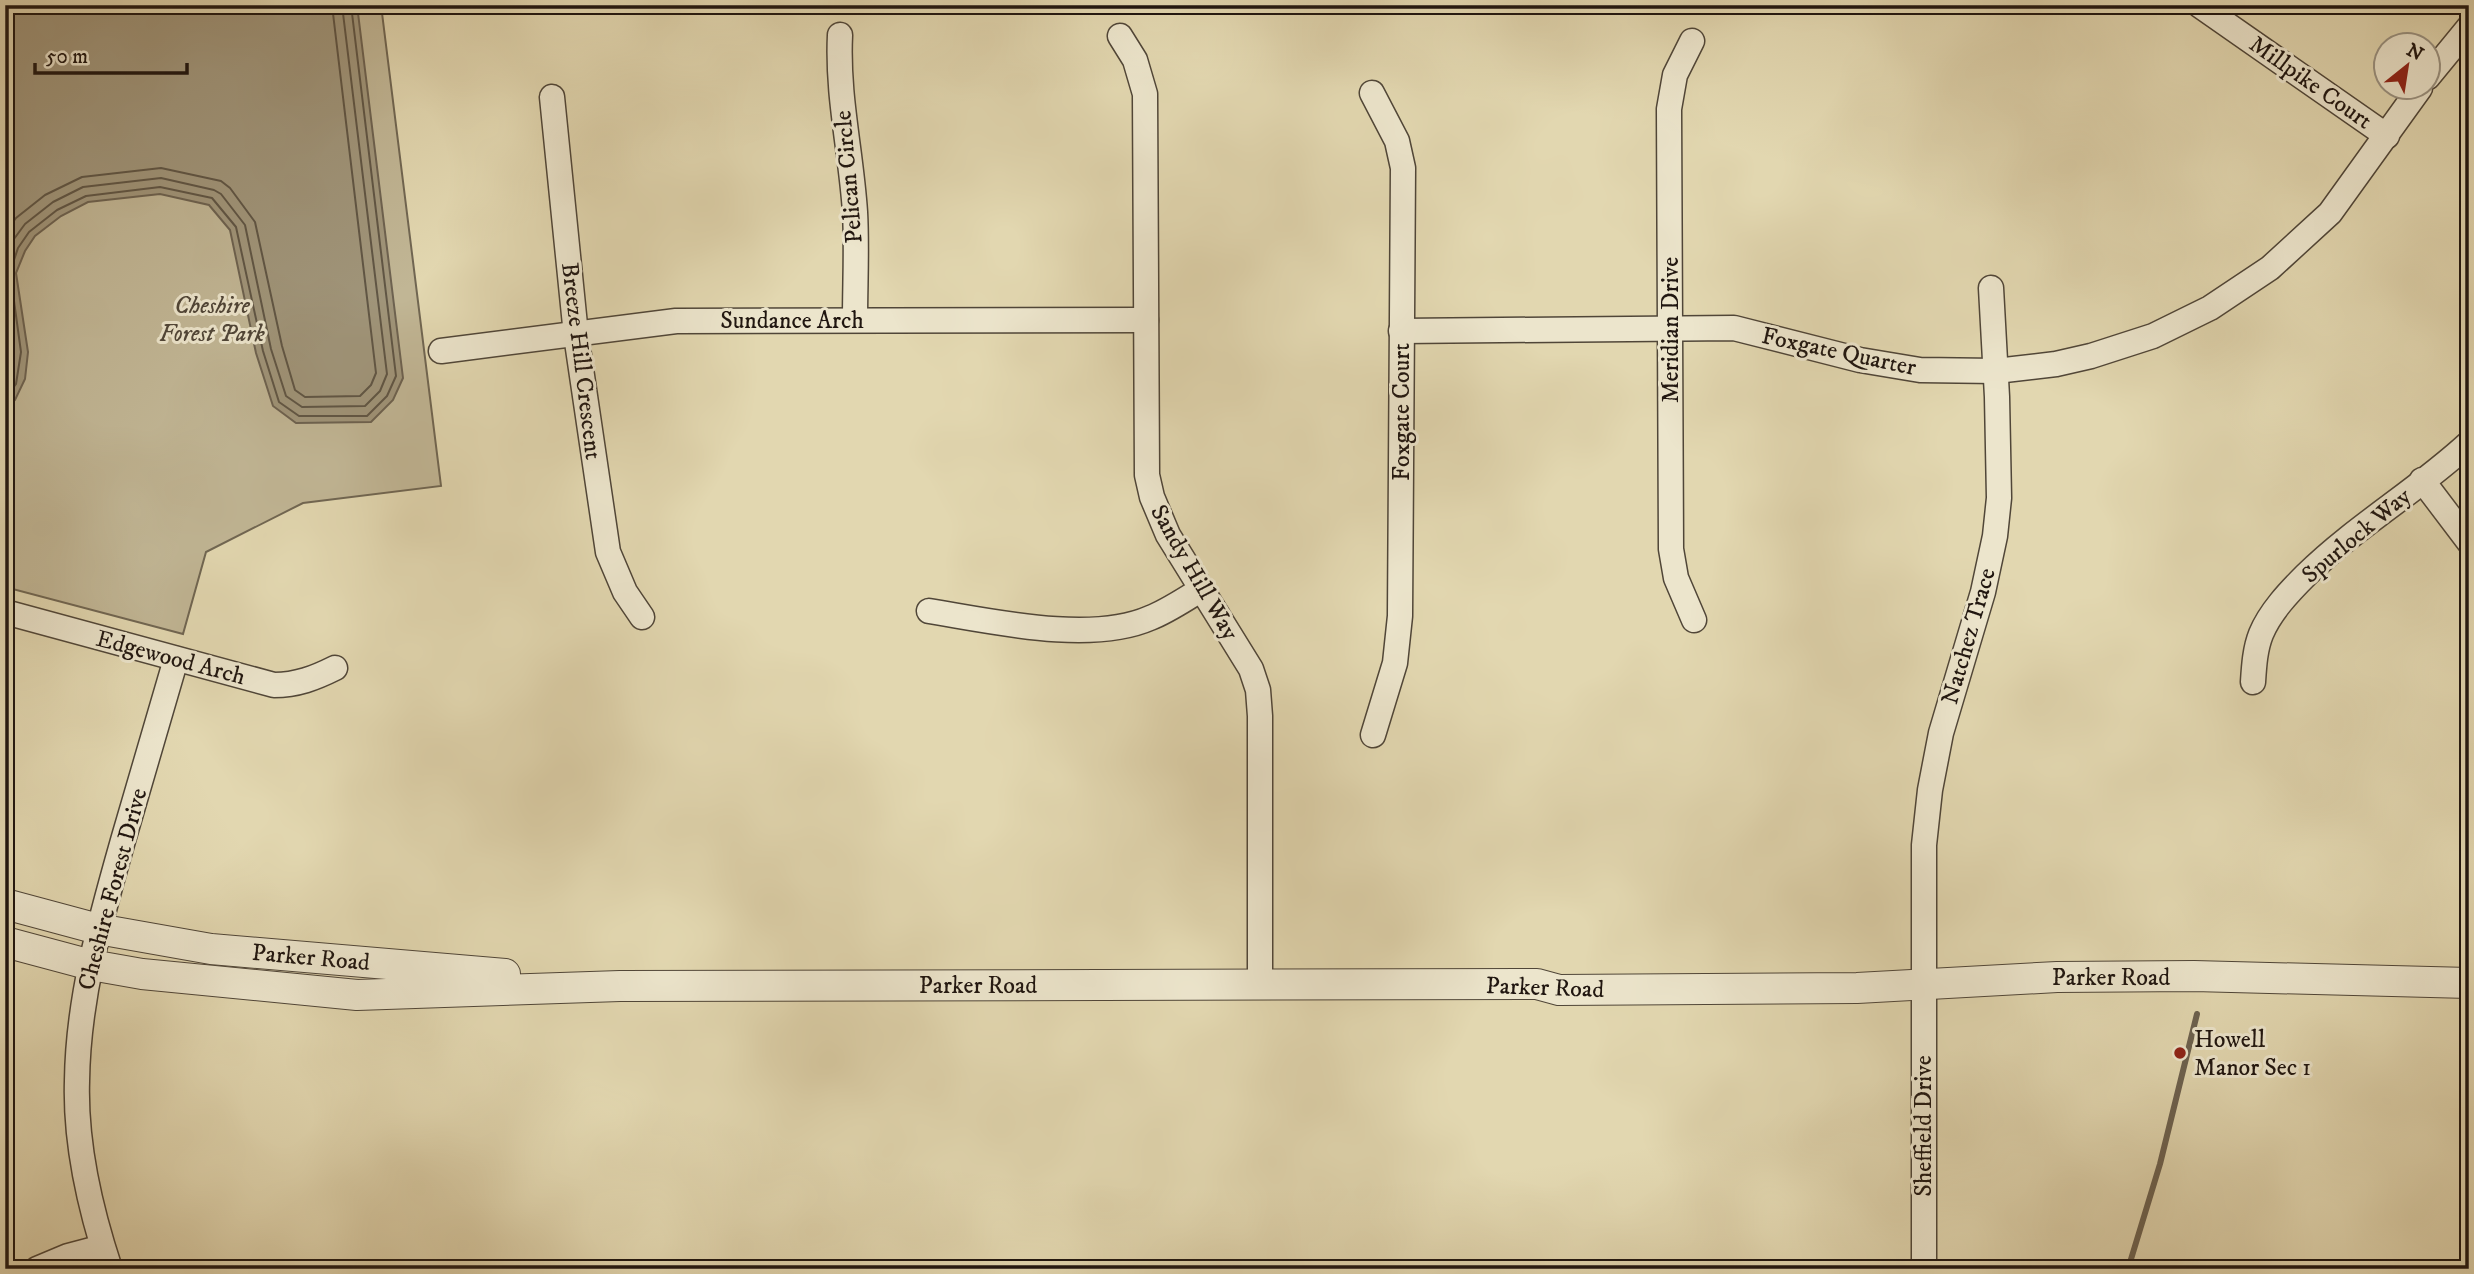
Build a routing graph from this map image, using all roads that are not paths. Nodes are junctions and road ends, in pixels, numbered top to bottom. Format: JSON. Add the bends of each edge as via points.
{"nodes":[{"id":1,"x":2199,"y":5,"type":"edge"},
{"id":2,"x":2469,"y":27,"type":"edge"},
{"id":3,"x":840,"y":35,"type":"dead end"},
{"id":4,"x":1120,"y":36,"type":"dead end"},
{"id":5,"x":1692,"y":41,"type":"dead end"},
{"id":6,"x":2442,"y":59,"type":"edge"},
{"id":7,"x":1372,"y":93,"type":"dead end"},
{"id":8,"x":552,"y":97,"type":"dead end"},
{"id":9,"x":2410,"y":102,"type":"edge"},
{"id":10,"x":2387,"y":136,"type":"junction"},
{"id":11,"x":1991,"y":288,"type":"dead end"},
{"id":12,"x":855,"y":320,"type":"junction"},
{"id":13,"x":1146,"y":320,"type":"junction"},
{"id":14,"x":1670,"y":328,"type":"junction"},
{"id":15,"x":1401,"y":331,"type":"junction"},
{"id":16,"x":576,"y":335,"type":"junction"},
{"id":17,"x":440,"y":351,"type":"dead end"},
{"id":18,"x":1996,"y":371,"type":"junction"},
{"id":19,"x":2469,"y":443,"type":"edge"},
{"id":20,"x":2422,"y":481,"type":"junction"},
{"id":21,"x":2469,"y":542,"type":"edge"},
{"id":22,"x":1202,"y":589,"type":"junction"},
{"id":23,"x":929,"y":611,"type":"dead end"},
{"id":24,"x":5,"y":612,"type":"edge"},
{"id":25,"x":642,"y":617,"type":"dead end"},
{"id":26,"x":1694,"y":620,"type":"dead end"},
{"id":27,"x":176,"y":659,"type":"junction"},
{"id":28,"x":335,"y":668,"type":"dead end"},
{"id":29,"x":2253,"y":682,"type":"dead end"},
{"id":30,"x":1373,"y":735,"type":"dead end"},
{"id":31,"x":5,"y":904,"type":"edge"},
{"id":32,"x":98,"y":929,"type":"junction"},
{"id":33,"x":5,"y":942,"type":"edge"},
{"id":34,"x":91,"y":965,"type":"junction"},
{"id":35,"x":2469,"y":983,"type":"edge"},
{"id":36,"x":1260,"y":984,"type":"junction"},
{"id":37,"x":1923,"y":984,"type":"junction"},
{"id":38,"x":620,"y":985,"type":"junction"},
{"id":39,"x":106,"y":1258,"type":"edge"},
{"id":40,"x":37,"y":1269,"type":"edge"},
{"id":41,"x":1924,"y":1269,"type":"edge"}],
"edges":[{"from":1,"to":10,"type":"street","name":"Millpike Court"},
{"from":2,"to":6,"type":"street"},
{"from":3,"to":12,"type":"street","name":"Pelican Circle","via":[[840,100],[855,211]]},
{"from":4,"to":13,"type":"street","name":"Sandy Hill Way","via":[[1135,60],[1145,94]]},
{"from":5,"to":14,"type":"street","name":"Meridian Drive","via":[[1675,75],[1669,109]]},
{"from":7,"to":15,"type":"street","name":"Foxgate Court","via":[[1397,141],[1403,168]]},
{"from":8,"to":16,"type":"street","name":"Breeze Hill Crescent"},
{"from":9,"to":10,"type":"street","name":"Foxgate Quarter"},
{"from":10,"to":18,"type":"street","name":"Foxgate Quarter","via":[[2312,231],[2270,268],[2210,309],[2153,336],[2091,356]]},
{"from":11,"to":18,"type":"street","name":"Natchez Trace"},
{"from":12,"to":13,"type":"street","name":"Sundance Arch"},
{"from":12,"to":16,"type":"street","name":"Sundance Arch","via":[[676,321]]},
{"from":13,"to":22,"type":"street","name":"Sandy Hill Way","via":[[1147,475],[1168,535]]},
{"from":14,"to":15,"type":"street","name":"Foxgate Quarter"},
{"from":14,"to":18,"type":"street","name":"Foxgate Quarter","via":[[1734,328],[1908,368]]},
{"from":14,"to":26,"type":"street","name":"Meridian Drive","via":[[1671,549],[1676,578]]},
{"from":15,"to":30,"type":"street","name":"Foxgate Court","via":[[1400,616],[1395,663]]},
{"from":16,"to":17,"type":"street","name":"Sundance Arch"},
{"from":16,"to":25,"type":"street","name":"Breeze Hill Crescent","via":[[608,552]]},
{"from":18,"to":37,"type":"street","name":"Natchez Trace","via":[[1999,498],[1995,536],[1933,771],[1924,845]]},
{"from":19,"to":20,"type":"street","name":"Spurlock Way"},
{"from":20,"to":21,"type":"street"},
{"from":20,"to":29,"type":"street","name":"Spurlock Way","via":[[2335,547],[2294,587],[2262,632]]},
{"from":22,"to":23,"type":"street","via":[[1150,618],[1105,628],[1016,625]]},
{"from":22,"to":36,"type":"street","name":"Sandy Hill Way","via":[[1251,669],[1258,690]]},
{"from":24,"to":27,"type":"street","name":"Edgewood Arch"},
{"from":27,"to":28,"type":"street","name":"Edgewood Arch","via":[[274,685],[306,681]]},
{"from":27,"to":32,"type":"street","name":"Cheshire Forest Drive"},
{"from":31,"to":32,"type":"street","name":"Parker Road"},
{"from":32,"to":34,"type":"street","name":"Cheshire Forest Drive"},
{"from":32,"to":38,"type":"street","name":"Parker Road","via":[[212,948]]},
{"from":33,"to":34,"type":"street","name":"Parker Road"},
{"from":34,"to":38,"type":"street","name":"Parker Road","via":[[357,995]]},
{"from":34,"to":39,"type":"street","name":"Cheshire Forest Drive","via":[[84,991],[77,1083],[79,1128]]},
{"from":35,"to":37,"type":"street","name":"Parker Road","via":[[2167,976]]},
{"from":36,"to":37,"type":"street","name":"Parker Road","via":[[1536,984],[1559,990]]},
{"from":36,"to":38,"type":"street","name":"Parker Road"},
{"from":37,"to":41,"type":"street","name":"Sheffield Drive"},
{"from":39,"to":40,"type":"street","name":"Cheshire Forest Drive","via":[[68,1256]]}]}
